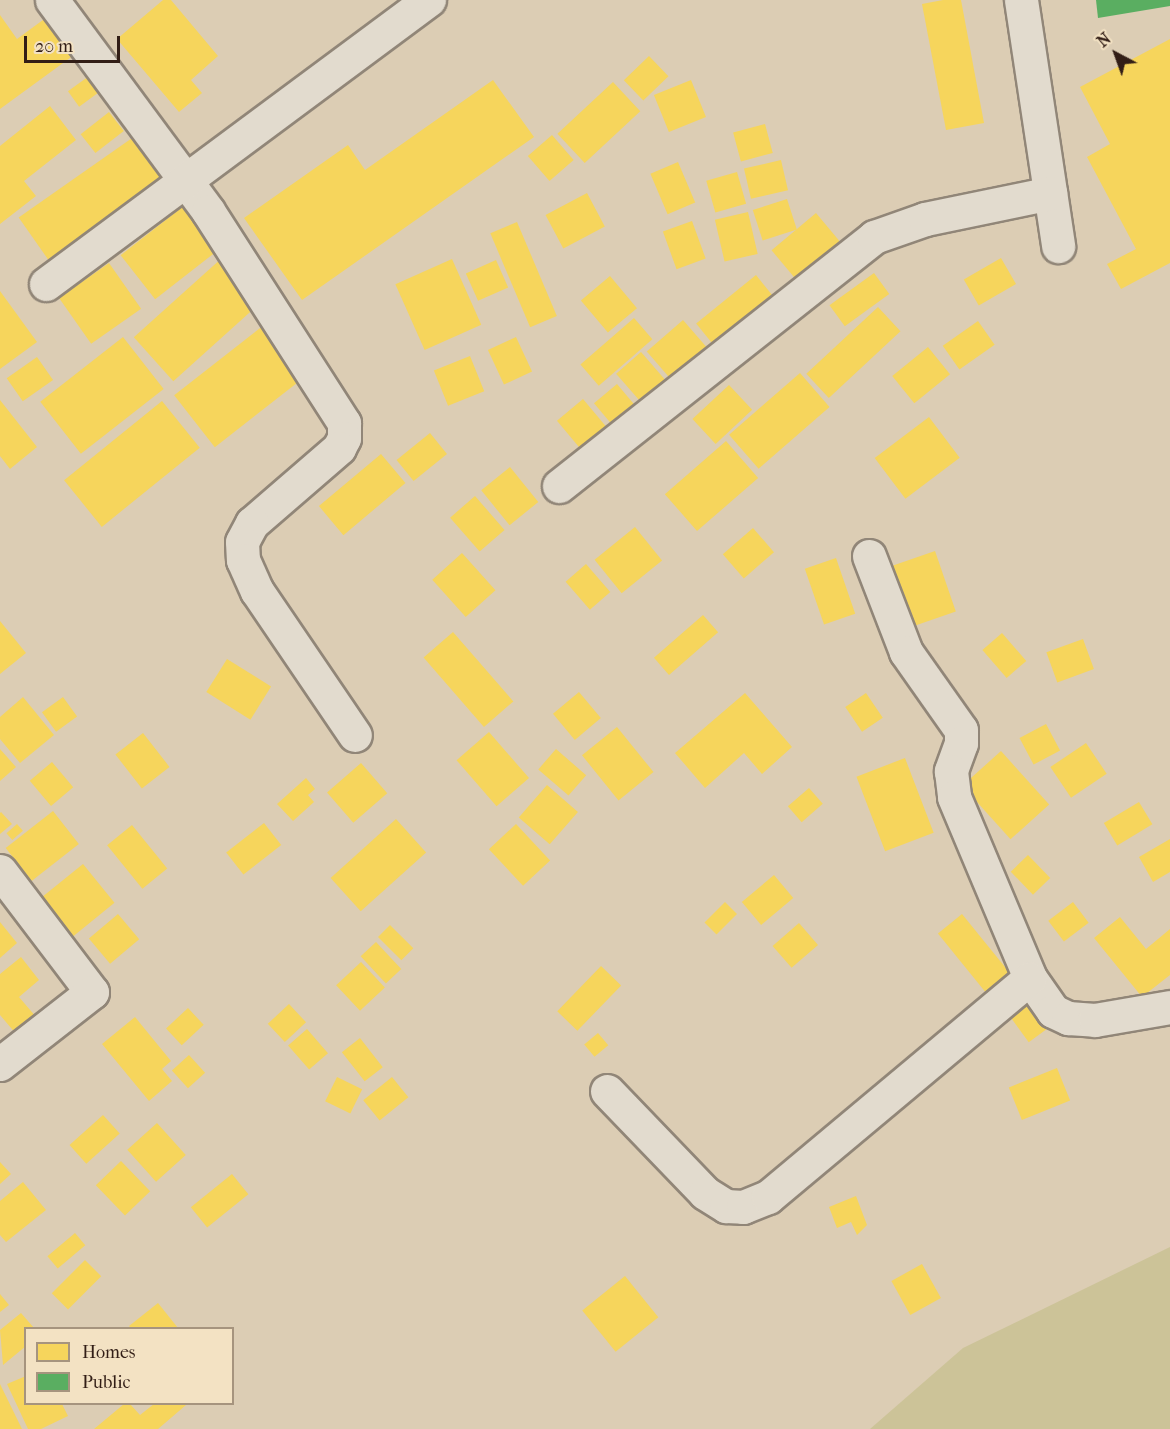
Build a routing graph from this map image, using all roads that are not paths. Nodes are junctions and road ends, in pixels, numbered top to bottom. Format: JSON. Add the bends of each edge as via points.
{"nodes":[{"id":1,"x":52,"y":0,"type":"edge"},
{"id":2,"x":429,"y":0,"type":"edge"},
{"id":3,"x":1021,"y":0,"type":"edge"},
{"id":4,"x":186,"y":180,"type":"junction"},
{"id":5,"x":1050,"y":193,"type":"junction"},
{"id":6,"x":1058,"y":246,"type":"dead end"},
{"id":7,"x":46,"y":284,"type":"dead end"},
{"id":8,"x":559,"y":486,"type":"dead end"},
{"id":9,"x":869,"y":556,"type":"dead end"},
{"id":10,"x":355,"y":735,"type":"dead end"},
{"id":11,"x":0,"y":871,"type":"edge"},
{"id":12,"x":1030,"y":978,"type":"junction"},
{"id":13,"x":1170,"y":1007,"type":"edge"},
{"id":14,"x":0,"y":1064,"type":"edge"},
{"id":15,"x":607,"y":1091,"type":"dead end"}],
"edges":[{"from":1,"to":4,"type":"street"},
{"from":2,"to":4,"type":"street"},
{"from":3,"to":5,"type":"street"},
{"from":4,"to":7,"type":"street"},
{"from":4,"to":10,"type":"street","via":[[289,332],[344,423],[339,448],[252,523],[242,542],[243,560],[257,591]]},
{"from":5,"to":6,"type":"street"},
{"from":5,"to":8,"type":"street","via":[[925,219],[874,237]]},
{"from":9,"to":12,"type":"street","via":[[906,652],[961,730],[961,743],[951,771],[954,797]]},
{"from":11,"to":14,"type":"street","via":[[92,992]]},
{"from":12,"to":13,"type":"street","via":[[1053,1011],[1068,1018],[1095,1020]]},
{"from":12,"to":15,"type":"street","via":[[768,1197],[743,1207],[726,1206],[705,1193]]}]}
